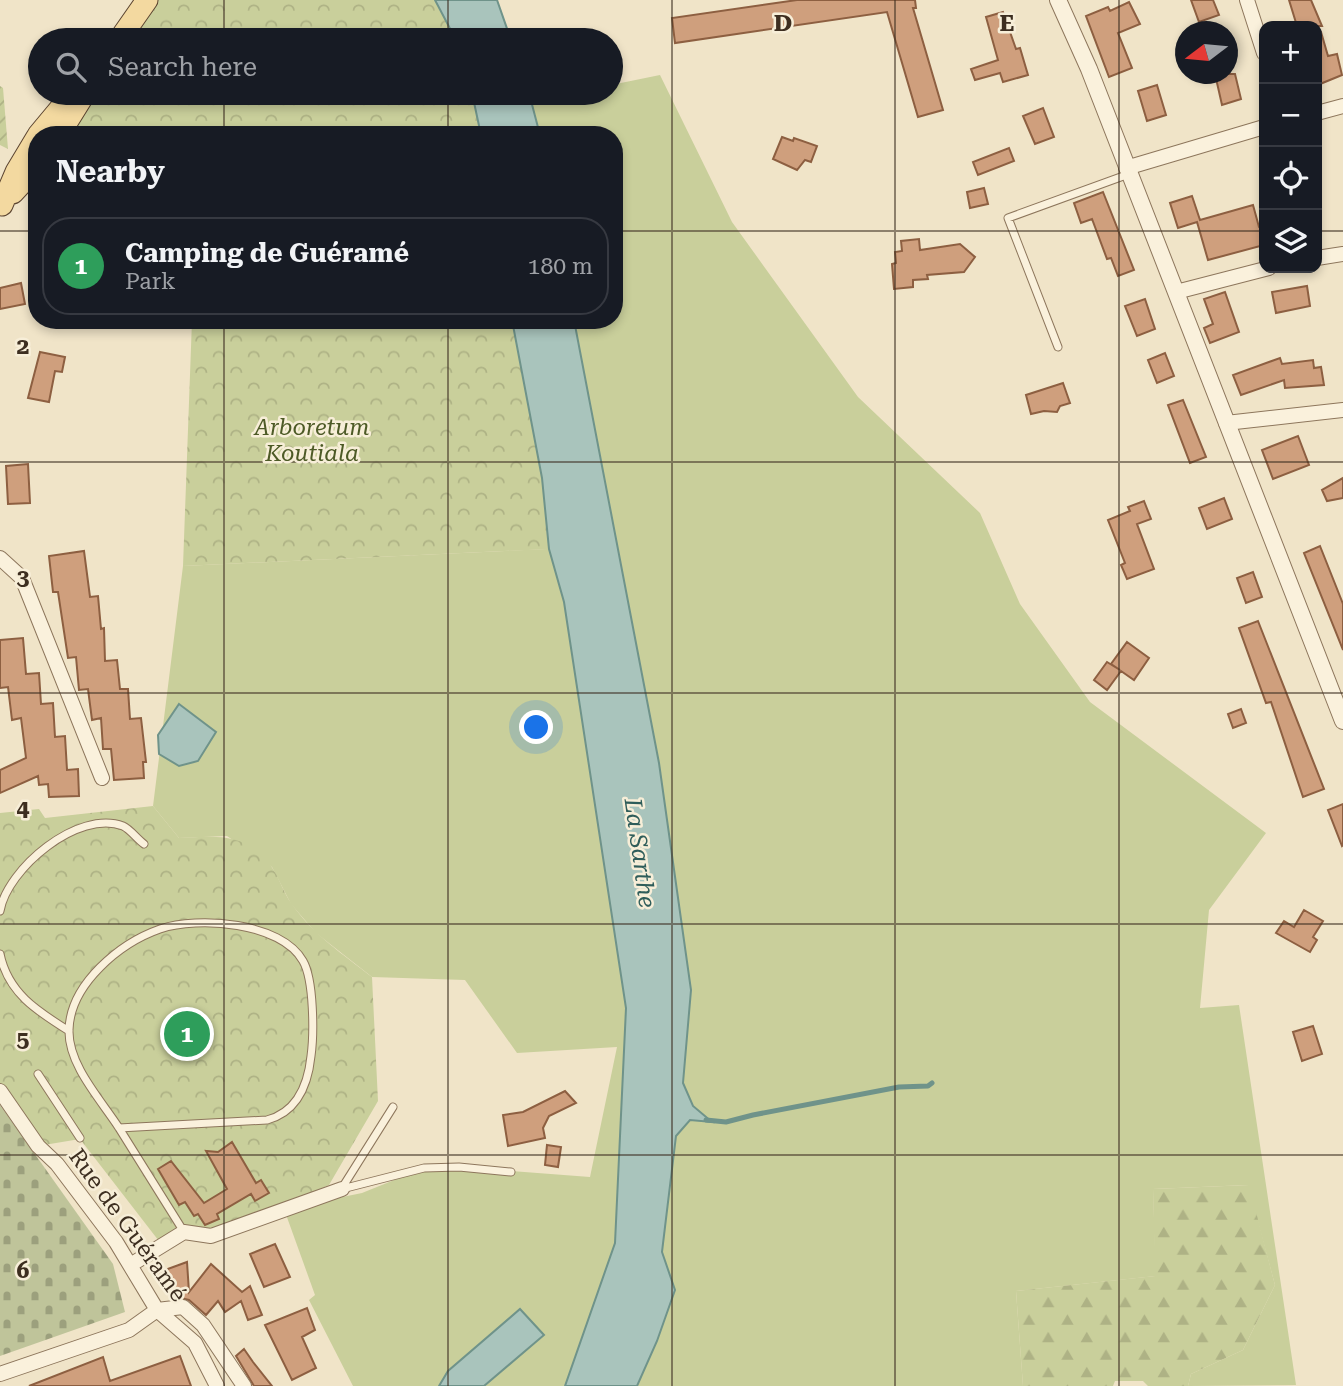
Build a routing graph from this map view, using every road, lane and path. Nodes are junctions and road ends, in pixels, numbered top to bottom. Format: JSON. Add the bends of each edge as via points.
{"nodes":[{"id":1,"x":147,"y":0,"type":"edge"},
{"id":2,"x":1058,"y":0,"type":"edge"},
{"id":3,"x":1247,"y":0,"type":"edge"},
{"id":4,"x":127,"y":28,"type":"edge"},
{"id":5,"x":1259,"y":37,"type":"edge"},
{"id":6,"x":63,"y":105,"type":"edge"},
{"id":7,"x":78,"y":105,"type":"edge"},
{"id":8,"x":1343,"y":106,"type":"edge"},
{"id":9,"x":1322,"y":112,"type":"edge"},
{"id":10,"x":45,"y":126,"type":"edge"},
{"id":11,"x":65,"y":126,"type":"edge"},
{"id":12,"x":1259,"y":129,"type":"edge"},
{"id":13,"x":28,"y":151,"type":"edge"},
{"id":14,"x":1128,"y":171,"type":"junction"},
{"id":15,"x":28,"y":177,"type":"edge"},
{"id":16,"x":1,"y":206,"type":"edge"},
{"id":17,"x":1343,"y":254,"type":"edge"},
{"id":18,"x":1322,"y":257,"type":"edge"},
{"id":19,"x":1259,"y":271,"type":"edge"},
{"id":20,"x":1176,"y":292,"type":"junction"},
{"id":21,"x":1058,"y":347,"type":"dead end"},
{"id":22,"x":1343,"y":410,"type":"edge"},
{"id":23,"x":1226,"y":423,"type":"junction"},
{"id":24,"x":0,"y":558,"type":"edge"},
{"id":25,"x":1343,"y":721,"type":"edge"},
{"id":26,"x":102,"y":778,"type":"dead end"},
{"id":27,"x":144,"y":844,"type":"dead end"},
{"id":28,"x":0,"y":911,"type":"edge"},
{"id":29,"x":0,"y":954,"type":"edge"},
{"id":30,"x":69,"y":1031,"type":"junction"},
{"id":31,"x":38,"y":1074,"type":"dead end"},
{"id":32,"x":0,"y":1091,"type":"edge"},
{"id":33,"x":393,"y":1107,"type":"dead end"},
{"id":34,"x":119,"y":1128,"type":"junction"},
{"id":35,"x":80,"y":1138,"type":"dead end"},
{"id":36,"x":511,"y":1172,"type":"dead end"},
{"id":37,"x":342,"y":1189,"type":"junction"},
{"id":38,"x":184,"y":1232,"type":"junction"},
{"id":39,"x":131,"y":1264,"type":"junction"},
{"id":40,"x":157,"y":1310,"type":"junction"},
{"id":41,"x":0,"y":1374,"type":"edge"},
{"id":42,"x":217,"y":1386,"type":"edge"},
{"id":43,"x":244,"y":1386,"type":"edge"}],
"edges":[{"from":1,"to":4,"type":"main road"},
{"from":2,"to":14,"type":"street"},
{"from":3,"to":5,"type":"street"},
{"from":6,"to":10,"type":"main road"},
{"from":7,"to":11,"type":"main road"},
{"from":8,"to":9,"type":"street"},
{"from":12,"to":14,"type":"street"},
{"from":13,"to":16,"type":"main road"},
{"from":14,"to":20,"type":"street"},
{"from":14,"to":21,"type":"lane","via":[[1008,218]]},
{"from":15,"to":16,"type":"main road"},
{"from":17,"to":18,"type":"street"},
{"from":19,"to":20,"type":"street"},
{"from":20,"to":23,"type":"street"},
{"from":22,"to":23,"type":"street"},
{"from":23,"to":25,"type":"street"},
{"from":24,"to":26,"type":"street","via":[[22,578]]},
{"from":27,"to":28,"type":"lane","via":[[124,827],[99,823],[62,836],[21,868],[2,897]]},
{"from":29,"to":30,"type":"lane","via":[[3,970],[19,995]]},
{"from":30,"to":34,"type":"lane","via":[[76,1061]]},
{"from":30,"to":34,"type":"lane","via":[[75,999],[91,978],[124,948],[161,929],[201,923],[249,927],[281,939],[304,962],[310,989],[311,1055],[302,1096],[281,1117]]},
{"from":31,"to":35,"type":"lane"},
{"from":32,"to":39,"type":"street","name":"Rue de Guéramé"},
{"from":33,"to":37,"type":"lane"},
{"from":34,"to":38,"type":"lane"},
{"from":36,"to":37,"type":"lane","via":[[424,1168]]},
{"from":37,"to":38,"type":"street","via":[[211,1236]]},
{"from":38,"to":39,"type":"street"},
{"from":39,"to":40,"type":"street","name":"Rue de Guéramé"},
{"from":40,"to":41,"type":"street","via":[[129,1330]]},
{"from":40,"to":42,"type":"street","name":"Rue de Guéramé","via":[[195,1343]]},
{"from":40,"to":43,"type":"street","via":[[183,1307],[203,1325]]}]}
